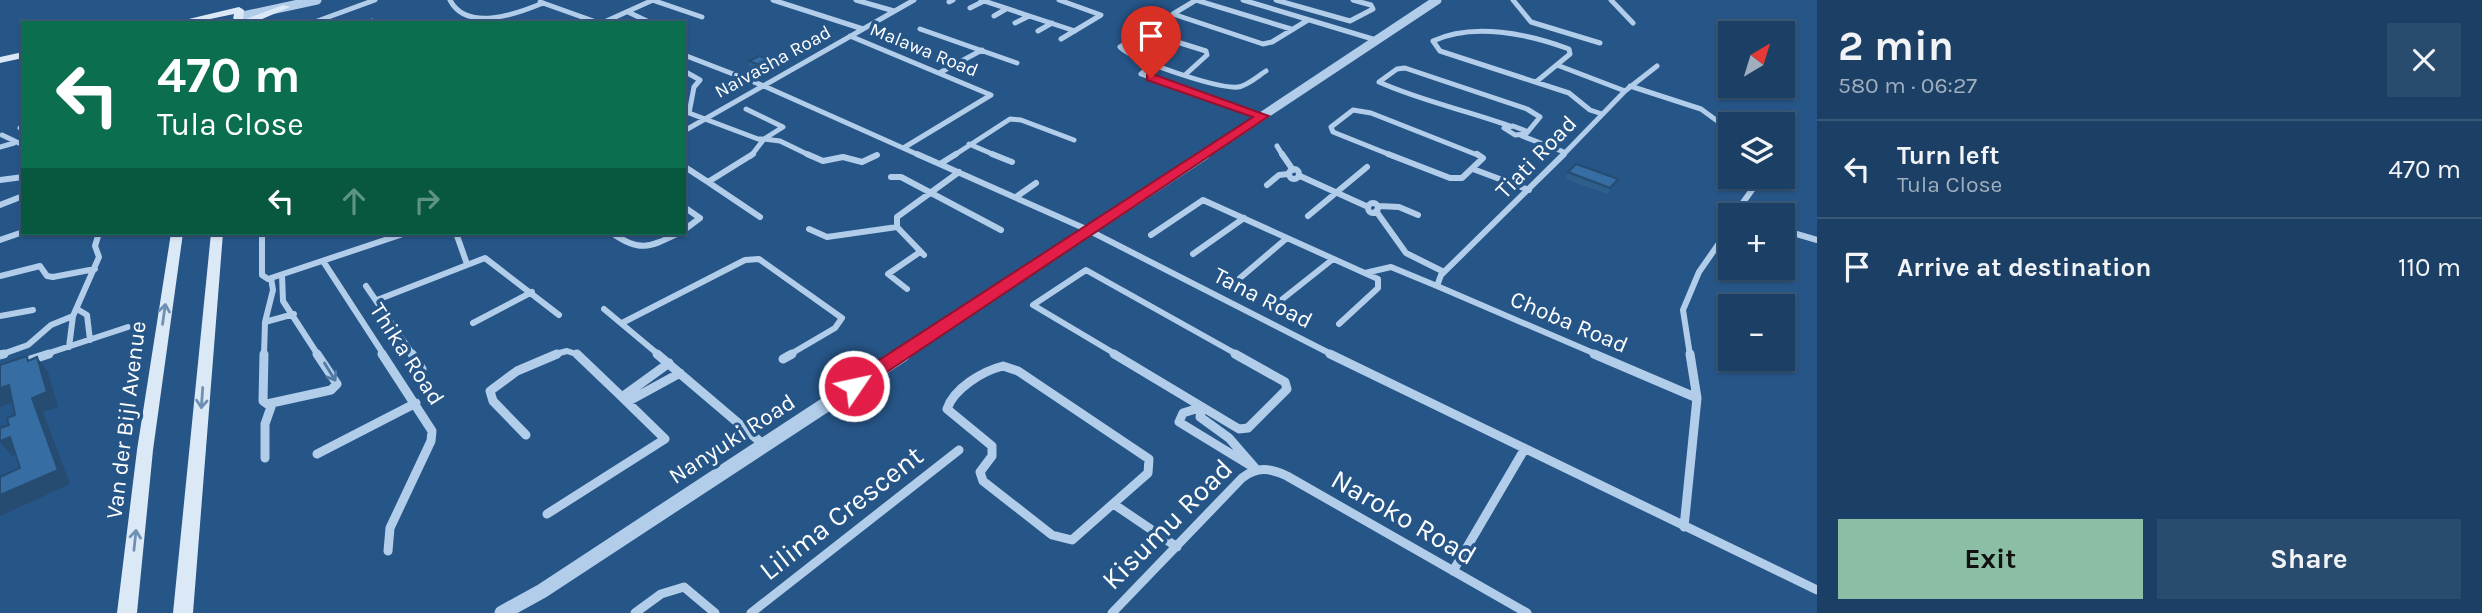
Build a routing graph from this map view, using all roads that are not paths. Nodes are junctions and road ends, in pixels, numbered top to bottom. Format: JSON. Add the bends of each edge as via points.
{"nodes":[{"id":1,"x":317,"y":0,"type":"edge"},
{"id":2,"x":375,"y":0,"type":"edge"},
{"id":3,"x":450,"y":0,"type":"edge"},
{"id":4,"x":536,"y":0,"type":"edge"},
{"id":5,"x":652,"y":0,"type":"edge"},
{"id":6,"x":774,"y":0,"type":"edge"},
{"id":7,"x":856,"y":0,"type":"edge"},
{"id":8,"x":914,"y":0,"type":"edge"},
{"id":9,"x":1059,"y":0,"type":"edge"},
{"id":10,"x":1243,"y":0,"type":"edge"},
{"id":11,"x":1276,"y":0,"type":"edge"},
{"id":12,"x":1353,"y":0,"type":"edge"},
{"id":13,"x":1437,"y":0,"type":"edge"},
{"id":14,"x":1513,"y":0,"type":"edge"},
{"id":15,"x":1611,"y":0,"type":"edge"},
{"id":16,"x":982,"y":1,"type":"edge"},
{"id":17,"x":287,"y":3,"type":"edge"},
{"id":18,"x":542,"y":3,"type":"junction"},
{"id":19,"x":1289,"y":4,"type":"junction"},
{"id":20,"x":1296,"y":6,"type":"junction"},
{"id":21,"x":970,"y":8,"type":"dead end"},
{"id":22,"x":1006,"y":9,"type":"junction"},
{"id":23,"x":627,"y":11,"type":"junction"},
{"id":24,"x":894,"y":11,"type":"junction"},
{"id":25,"x":1279,"y":11,"type":"junction"},
{"id":26,"x":1286,"y":13,"type":"junction"},
{"id":27,"x":994,"y":16,"type":"dead end"},
{"id":28,"x":1028,"y":16,"type":"junction"},
{"id":29,"x":702,"y":17,"type":"dead end"},
{"id":30,"x":240,"y":18,"type":"edge"},
{"id":31,"x":505,"y":18,"type":"junction"},
{"id":32,"x":1308,"y":20,"type":"junction"},
{"id":33,"x":208,"y":21,"type":"edge"},
{"id":34,"x":317,"y":21,"type":"edge"},
{"id":35,"x":512,"y":21,"type":"edge"},
{"id":36,"x":594,"y":21,"type":"edge"},
{"id":37,"x":604,"y":21,"type":"edge"},
{"id":38,"x":647,"y":21,"type":"edge"},
{"id":39,"x":1015,"y":23,"type":"dead end"},
{"id":40,"x":1052,"y":23,"type":"junction"},
{"id":41,"x":1633,"y":23,"type":"dead end"},
{"id":42,"x":863,"y":29,"type":"junction"},
{"id":43,"x":919,"y":29,"type":"dead end"},
{"id":44,"x":1291,"y":29,"type":"junction"},
{"id":45,"x":1075,"y":31,"type":"junction"},
{"id":46,"x":1038,"y":32,"type":"dead end"},
{"id":47,"x":850,"y":36,"type":"junction"},
{"id":48,"x":1061,"y":39,"type":"dead end"},
{"id":49,"x":1376,"y":40,"type":"junction"},
{"id":50,"x":1600,"y":43,"type":"dead end"},
{"id":51,"x":982,"y":50,"type":"junction"},
{"id":52,"x":21,"y":55,"type":"edge"},
{"id":53,"x":686,"y":56,"type":"edge"},
{"id":54,"x":0,"y":60,"type":"edge"},
{"id":55,"x":18,"y":62,"type":"edge"},
{"id":56,"x":1017,"y":63,"type":"dead end"},
{"id":57,"x":1153,"y":64,"type":"junction"},
{"id":58,"x":1557,"y":65,"type":"junction"},
{"id":59,"x":0,"y":66,"type":"edge"},
{"id":60,"x":1657,"y":66,"type":"dead end"},
{"id":61,"x":1165,"y":67,"type":"junction"},
{"id":62,"x":1266,"y":71,"type":"dead end"},
{"id":63,"x":686,"y":72,"type":"edge"},
{"id":64,"x":941,"y":72,"type":"junction"},
{"id":65,"x":1186,"y":74,"type":"junction"},
{"id":66,"x":1151,"y":78,"type":"junction"},
{"id":67,"x":1536,"y":82,"type":"junction"},
{"id":68,"x":694,"y":86,"type":"junction"},
{"id":69,"x":764,"y":86,"type":"junction"},
{"id":70,"x":686,"y":88,"type":"edge"},
{"id":71,"x":1628,"y":89,"type":"junction"},
{"id":72,"x":746,"y":109,"type":"dead end"},
{"id":73,"x":1602,"y":114,"type":"junction"},
{"id":74,"x":1263,"y":116,"type":"junction"},
{"id":75,"x":702,"y":119,"type":"junction"},
{"id":76,"x":1718,"y":121,"type":"edge"},
{"id":77,"x":686,"y":130,"type":"edge"},
{"id":78,"x":1524,"y":133,"type":"junction"},
{"id":79,"x":2,"y":135,"type":"dead end"},
{"id":80,"x":764,"y":139,"type":"junction"},
{"id":81,"x":1074,"y":140,"type":"dead end"},
{"id":82,"x":14,"y":143,"type":"junction"},
{"id":83,"x":969,"y":144,"type":"junction"},
{"id":84,"x":21,"y":145,"type":"edge"},
{"id":85,"x":1277,"y":146,"type":"dead end"},
{"id":86,"x":0,"y":147,"type":"edge"},
{"id":87,"x":905,"y":147,"type":"junction"},
{"id":88,"x":1564,"y":152,"type":"junction"},
{"id":89,"x":877,"y":155,"type":"dead end"},
{"id":90,"x":1012,"y":162,"type":"dead end"},
{"id":91,"x":940,"y":164,"type":"junction"},
{"id":92,"x":1367,"y":167,"type":"dead end"},
{"id":93,"x":686,"y":168,"type":"edge"},
{"id":94,"x":1473,"y":169,"type":"junction"},
{"id":95,"x":959,"y":172,"type":"junction"},
{"id":96,"x":1290,"y":172,"type":"junction"},
{"id":97,"x":21,"y":177,"type":"edge"},
{"id":98,"x":891,"y":177,"type":"dead end"},
{"id":99,"x":0,"y":180,"type":"edge"},
{"id":100,"x":708,"y":182,"type":"junction"},
{"id":101,"x":1036,"y":183,"type":"dead end"},
{"id":102,"x":1267,"y":185,"type":"dead end"},
{"id":103,"x":1529,"y":190,"type":"junction"},
{"id":104,"x":1336,"y":192,"type":"junction"},
{"id":105,"x":929,"y":193,"type":"junction"},
{"id":106,"x":21,"y":197,"type":"edge"},
{"id":107,"x":1016,"y":197,"type":"junction"},
{"id":108,"x":15,"y":200,"type":"junction"},
{"id":109,"x":21,"y":204,"type":"edge"},
{"id":110,"x":0,"y":205,"type":"edge"},
{"id":111,"x":686,"y":208,"type":"edge"},
{"id":112,"x":1378,"y":209,"type":"junction"},
{"id":113,"x":1418,"y":215,"type":"dead end"},
{"id":114,"x":1308,"y":216,"type":"dead end"},
{"id":115,"x":760,"y":217,"type":"dead end"},
{"id":116,"x":1244,"y":218,"type":"junction"},
{"id":117,"x":897,"y":227,"type":"junction"},
{"id":118,"x":686,"y":228,"type":"edge"},
{"id":119,"x":809,"y":229,"type":"dead end"},
{"id":120,"x":1086,"y":229,"type":"junction"},
{"id":121,"x":1001,"y":230,"type":"dead end"},
{"id":122,"x":21,"y":233,"type":"edge"},
{"id":123,"x":1795,"y":234,"type":"edge"},
{"id":124,"x":98,"y":235,"type":"edge"},
{"id":125,"x":177,"y":235,"type":"edge"},
{"id":126,"x":217,"y":235,"type":"edge"},
{"id":127,"x":262,"y":235,"type":"edge"},
{"id":128,"x":400,"y":235,"type":"edge"},
{"id":129,"x":457,"y":235,"type":"edge"},
{"id":130,"x":615,"y":235,"type":"edge"},
{"id":131,"x":674,"y":235,"type":"edge"},
{"id":132,"x":1151,"y":235,"type":"dead end"},
{"id":133,"x":1287,"y":238,"type":"junction"},
{"id":134,"x":0,"y":240,"type":"edge"},
{"id":135,"x":1817,"y":240,"type":"edge"},
{"id":136,"x":1718,"y":245,"type":"edge"},
{"id":137,"x":1193,"y":254,"type":"dead end"},
{"id":138,"x":1333,"y":259,"type":"junction"},
{"id":139,"x":323,"y":261,"type":"junction"},
{"id":140,"x":467,"y":264,"type":"junction"},
{"id":141,"x":95,"y":269,"type":"junction"},
{"id":142,"x":1365,"y":273,"type":"junction"},
{"id":143,"x":1443,"y":273,"type":"junction"},
{"id":144,"x":282,"y":275,"type":"junction"},
{"id":145,"x":0,"y":276,"type":"edge"},
{"id":146,"x":271,"y":278,"type":"junction"},
{"id":147,"x":1240,"y":278,"type":"dead end"},
{"id":148,"x":366,"y":286,"type":"dead end"},
{"id":149,"x":1437,"y":286,"type":"junction"},
{"id":150,"x":907,"y":289,"type":"dead end"},
{"id":151,"x":532,"y":292,"type":"junction"},
{"id":152,"x":377,"y":300,"type":"junction"},
{"id":153,"x":1280,"y":301,"type":"dead end"},
{"id":154,"x":604,"y":309,"type":"dead end"},
{"id":155,"x":33,"y":310,"type":"dead end"},
{"id":156,"x":75,"y":313,"type":"junction"},
{"id":157,"x":294,"y":314,"type":"junction"},
{"id":158,"x":559,"y":315,"type":"dead end"},
{"id":159,"x":0,"y":316,"type":"edge"},
{"id":160,"x":265,"y":323,"type":"junction"},
{"id":161,"x":473,"y":323,"type":"dead end"},
{"id":162,"x":622,"y":323,"type":"junction"},
{"id":163,"x":1339,"y":324,"type":"dead end"},
{"id":164,"x":128,"y":327,"type":"dead end"},
{"id":165,"x":88,"y":340,"type":"junction"},
{"id":166,"x":69,"y":346,"type":"junction"},
{"id":167,"x":0,"y":355,"type":"edge"},
{"id":168,"x":783,"y":359,"type":"dead end"},
{"id":169,"x":669,"y":363,"type":"junction"},
{"id":170,"x":12,"y":366,"type":"edge"},
{"id":171,"x":422,"y":369,"type":"dead end"},
{"id":172,"x":680,"y":373,"type":"junction"},
{"id":173,"x":1697,"y":398,"type":"junction"},
{"id":174,"x":624,"y":399,"type":"junction"},
{"id":175,"x":416,"y":402,"type":"junction"},
{"id":176,"x":272,"y":404,"type":"junction"},
{"id":177,"x":1202,"y":407,"type":"junction"},
{"id":178,"x":526,"y":435,"type":"dead end"},
{"id":179,"x":765,"y":445,"type":"junction"},
{"id":180,"x":960,"y":450,"type":"dead end"},
{"id":181,"x":1524,"y":450,"type":"junction"},
{"id":182,"x":317,"y":454,"type":"dead end"},
{"id":183,"x":265,"y":458,"type":"dead end"},
{"id":184,"x":1256,"y":469,"type":"junction"},
{"id":185,"x":1115,"y":505,"type":"junction"},
{"id":186,"x":547,"y":514,"type":"dead end"},
{"id":187,"x":1684,"y":527,"type":"junction"},
{"id":188,"x":1177,"y":547,"type":"junction"},
{"id":189,"x":388,"y":551,"type":"dead end"},
{"id":190,"x":1453,"y":571,"type":"junction"},
{"id":191,"x":1817,"y":590,"type":"edge"},
{"id":192,"x":542,"y":591,"type":"junction"},
{"id":193,"x":127,"y":613,"type":"edge"},
{"id":194,"x":186,"y":613,"type":"edge"},
{"id":195,"x":502,"y":613,"type":"edge"},
{"id":196,"x":516,"y":613,"type":"edge"},
{"id":197,"x":635,"y":613,"type":"edge"},
{"id":198,"x":715,"y":613,"type":"edge"},
{"id":199,"x":751,"y":613,"type":"edge"},
{"id":200,"x":1112,"y":613,"type":"edge"},
{"id":201,"x":1527,"y":613,"type":"edge"}],
"edges":[{"from":1,"to":17,"type":"street"},
{"from":2,"to":34,"type":"street"},
{"from":3,"to":31,"type":"street","via":[[452,7],[482,19]]},
{"from":4,"to":18,"type":"street"},
{"from":5,"to":23,"type":"street"},
{"from":5,"to":29,"type":"street"},
{"from":6,"to":42,"type":"street"},
{"from":7,"to":24,"type":"street"},
{"from":8,"to":24,"type":"street","name":"Naivasha Road"},
{"from":9,"to":45,"type":"street","via":[[1101,15]]},
{"from":10,"to":25,"type":"street"},
{"from":11,"to":19,"type":"street"},
{"from":12,"to":20,"type":"street","via":[[1374,8],[1350,21]]},
{"from":13,"to":49,"type":"street","name":"Nanyuki Road"},
{"from":14,"to":50,"type":"street","via":[[1531,22]]},
{"from":15,"to":41,"type":"street"},
{"from":16,"to":21,"type":"street"},
{"from":16,"to":22,"type":"street"},
{"from":17,"to":30,"type":"main road"},
{"from":18,"to":31,"type":"street"},
{"from":18,"to":36,"type":"street"},
{"from":19,"to":20,"type":"street"},
{"from":19,"to":25,"type":"street"},
{"from":20,"to":26,"type":"street"},
{"from":22,"to":27,"type":"street"},
{"from":22,"to":28,"type":"street"},
{"from":23,"to":37,"type":"street"},
{"from":23,"to":38,"type":"street"},
{"from":24,"to":42,"type":"street","name":"Naivasha Road"},
{"from":25,"to":26,"type":"street"},
{"from":26,"to":32,"type":"street"},
{"from":28,"to":39,"type":"street"},
{"from":28,"to":40,"type":"street"},
{"from":30,"to":33,"type":"main road"},
{"from":31,"to":35,"type":"street"},
{"from":32,"to":44,"type":"street"},
{"from":32,"to":49,"type":"street"},
{"from":40,"to":45,"type":"street"},
{"from":40,"to":46,"type":"street"},
{"from":42,"to":47,"type":"street","name":"Naivasha Road"},
{"from":43,"to":51,"type":"street"},
{"from":44,"to":44,"type":"street","via":[[1196,0],[1173,14],[1263,44]]},
{"from":45,"to":48,"type":"street"},
{"from":47,"to":64,"type":"street","name":"Malawa Road"},
{"from":47,"to":69,"type":"street","name":"Naivasha Road"},
{"from":49,"to":74,"type":"street","name":"Nanyuki Road"},
{"from":51,"to":56,"type":"street"},
{"from":51,"to":64,"type":"street"},
{"from":52,"to":54,"type":"main road"},
{"from":53,"to":69,"type":"street","name":"Tana Road"},
{"from":55,"to":59,"type":"main road"},
{"from":57,"to":61,"type":"street"},
{"from":57,"to":65,"type":"street","via":[[1121,52],[1119,47],[1145,32],[1206,51],[1208,55]]},
{"from":57,"to":66,"type":"street","via":[[1141,74]]},
{"from":58,"to":67,"type":"street"},
{"from":58,"to":67,"type":"street","via":[[1570,49],[1525,35],[1450,33],[1433,41],[1440,51]]},
{"from":58,"to":71,"type":"street"},
{"from":60,"to":71,"type":"street","name":"Tiati Road"},
{"from":61,"to":65,"type":"street"},
{"from":61,"to":66,"type":"street"},
{"from":62,"to":65,"type":"street","via":[[1236,88]]},
{"from":63,"to":68,"type":"street","via":[[699,77]]},
{"from":64,"to":87,"type":"street","name":"Malawa Road","via":[[987,91],[989,99]]},
{"from":66,"to":74,"type":"street"},
{"from":67,"to":73,"type":"street","via":[[1570,94]]},
{"from":68,"to":70,"type":"street"},
{"from":68,"to":75,"type":"street","via":[[688,110]]},
{"from":69,"to":75,"type":"street","name":"Naivasha Road"},
{"from":69,"to":87,"type":"street","name":"Tana Road"},
{"from":71,"to":73,"type":"street","name":"Tiati Road"},
{"from":71,"to":76,"type":"street","via":[[1701,109]]},
{"from":72,"to":80,"type":"street","via":[[783,125]]},
{"from":73,"to":88,"type":"street","name":"Tiati Road"},
{"from":74,"to":120,"type":"street","name":"Nanyuki Road"},
{"from":75,"to":77,"type":"street","name":"Naivasha Road"},
{"from":75,"to":80,"type":"street"},
{"from":78,"to":78,"type":"street","via":[[1455,106],[1413,97],[1379,82],[1405,68],[1527,108],[1540,117]]},
{"from":78,"to":88,"type":"street"},
{"from":79,"to":82,"type":"street"},
{"from":80,"to":89,"type":"street","via":[[780,141],[823,161],[843,157],[862,162]]},
{"from":80,"to":100,"type":"street","via":[[744,161]]},
{"from":81,"to":83,"type":"street","via":[[1015,118]]},
{"from":82,"to":84,"type":"street"},
{"from":82,"to":86,"type":"street"},
{"from":83,"to":90,"type":"street"},
{"from":83,"to":91,"type":"street"},
{"from":85,"to":96,"type":"street"},
{"from":87,"to":91,"type":"street","name":"Tana Road"},
{"from":88,"to":103,"type":"street","name":"Tiati Road"},
{"from":91,"to":95,"type":"street","name":"Tana Road"},
{"from":92,"to":104,"type":"street"},
{"from":93,"to":100,"type":"street"},
{"from":94,"to":94,"type":"street","via":[[1483,158],[1480,154],[1363,110],[1353,110],[1331,127],[1337,135],[1452,179]]},
{"from":94,"to":103,"type":"street"},
{"from":95,"to":105,"type":"street"},
{"from":95,"to":107,"type":"street","name":"Tana Road"},
{"from":96,"to":102,"type":"street"},
{"from":96,"to":104,"type":"street"},
{"from":97,"to":99,"type":"street"},
{"from":98,"to":105,"type":"street","via":[[901,177]]},
{"from":100,"to":115,"type":"street"},
{"from":101,"to":107,"type":"street"},
{"from":103,"to":143,"type":"street","name":"Tiati Road"},
{"from":104,"to":112,"type":"street"},
{"from":104,"to":114,"type":"street"},
{"from":105,"to":117,"type":"street","via":[[897,217]]},
{"from":105,"to":121,"type":"street"},
{"from":106,"to":108,"type":"street"},
{"from":107,"to":120,"type":"street","name":"Tana Road"},
{"from":108,"to":109,"type":"street"},
{"from":108,"to":110,"type":"street"},
{"from":111,"to":118,"type":"street","via":[[700,218]]},
{"from":112,"to":113,"type":"street","via":[[1399,207]]},
{"from":112,"to":143,"type":"street","via":[[1402,249]]},
{"from":116,"to":132,"type":"street","via":[[1200,200]]},
{"from":116,"to":133,"type":"street"},
{"from":116,"to":137,"type":"street"},
{"from":117,"to":119,"type":"street","via":[[827,237]]},
{"from":117,"to":150,"type":"street","via":[[922,254],[888,274]]},
{"from":120,"to":179,"type":"street","name":"Nanyuki Road"},
{"from":120,"to":181,"type":"street","name":"Tana Road"},
{"from":122,"to":134,"type":"street"},
{"from":123,"to":135,"type":"street"},
{"from":124,"to":141,"type":"street"},
{"from":193,"to":125,"type":"main road","name":"Van der Bijl Avenue","one_way":true},
{"from":126,"to":194,"type":"main road","one_way":true},
{"from":127,"to":146,"type":"street","via":[[263,276]]},
{"from":128,"to":139,"type":"street"},
{"from":129,"to":140,"type":"street"},
{"from":130,"to":131,"type":"street","via":[[639,249]]},
{"from":133,"to":138,"type":"street"},
{"from":133,"to":147,"type":"street"},
{"from":136,"to":173,"type":"street","via":[[1699,272],[1683,310]]},
{"from":138,"to":142,"type":"street"},
{"from":138,"to":153,"type":"street"},
{"from":139,"to":144,"type":"street"},
{"from":139,"to":175,"type":"street","name":"Thika Road"},
{"from":140,"to":151,"type":"street","via":[[488,259]]},
{"from":140,"to":152,"type":"street"},
{"from":141,"to":145,"type":"street","via":[[52,277],[40,266],[33,266]]},
{"from":141,"to":156,"type":"street"},
{"from":142,"to":149,"type":"street","name":"Choba Road","via":[[1391,267]]},
{"from":142,"to":163,"type":"street","via":[[1380,285]]},
{"from":143,"to":149,"type":"street"},
{"from":144,"to":146,"type":"street"},
{"from":144,"to":157,"type":"street","via":[[281,297]]},
{"from":146,"to":160,"type":"street","via":[[275,291]]},
{"from":148,"to":152,"type":"street"},
{"from":149,"to":173,"type":"street","name":"Choba Road"},
{"from":151,"to":158,"type":"street"},
{"from":151,"to":161,"type":"street"},
{"from":152,"to":171,"type":"street"},
{"from":154,"to":162,"type":"street"},
{"from":155,"to":159,"type":"street"},
{"from":156,"to":165,"type":"street","via":[[87,315]]},
{"from":156,"to":166,"type":"street"},
{"from":156,"to":167,"type":"street","via":[[51,325],[28,345]]},
{"from":157,"to":160,"type":"street"},
{"from":157,"to":176,"type":"street","one_way":true,"via":[[337,386]]},
{"from":160,"to":176,"type":"street","via":[[263,401]]},
{"from":162,"to":168,"type":"street","via":[[755,258],[767,262],[842,321]]},
{"from":162,"to":169,"type":"street"},
{"from":164,"to":165,"type":"street"},
{"from":165,"to":166,"type":"street"},
{"from":166,"to":170,"type":"street"},
{"from":169,"to":172,"type":"street"},
{"from":169,"to":174,"type":"street"},
{"from":172,"to":174,"type":"street"},
{"from":172,"to":179,"type":"street"},
{"from":173,"to":187,"type":"street"},
{"from":174,"to":178,"type":"street","via":[[575,352],[556,352],[500,381],[490,391],[493,401]]},
{"from":174,"to":186,"type":"street","via":[[665,439]]},
{"from":175,"to":182,"type":"street"},
{"from":175,"to":189,"type":"street","name":"Thika Road","via":[[432,436],[390,528]]},
{"from":176,"to":183,"type":"street","via":[[265,424]]},
{"from":177,"to":177,"type":"street","via":[[1112,353],[1033,305],[1086,270],[1288,386],[1244,430]]},
{"from":177,"to":184,"type":"street","via":[[1203,422],[1229,438]]},
{"from":177,"to":184,"type":"street","name":"Naroko Road","via":[[1183,413],[1179,422]]},
{"from":179,"to":192,"type":"street","name":"Nanyuki Road"},
{"from":180,"to":199,"type":"street","name":"Lilima Crescent"},
{"from":181,"to":187,"type":"street","name":"Tana Road"},
{"from":181,"to":190,"type":"street"},
{"from":184,"to":188,"type":"street","name":"Kisumu Road"},
{"from":184,"to":190,"type":"street","name":"Naroko Road","via":[[1287,476]]},
{"from":185,"to":185,"type":"street","via":[[1148,473],[1149,459],[1018,371],[995,367],[947,401],[950,412],[992,446],[992,456],[980,472],[983,481],[1052,534],[1066,540],[1077,538]]},
{"from":185,"to":188,"type":"street"},
{"from":187,"to":191,"type":"street","name":"Tana Road"},
{"from":188,"to":200,"type":"street","name":"Kisumu Road"},
{"from":190,"to":201,"type":"street","name":"Naroko Road"},
{"from":192,"to":195,"type":"street","name":"Nanyuki Road"},
{"from":192,"to":196,"type":"street","name":"Nanyuki Road"},
{"from":197,"to":198,"type":"street","via":[[681,586]]}]}
